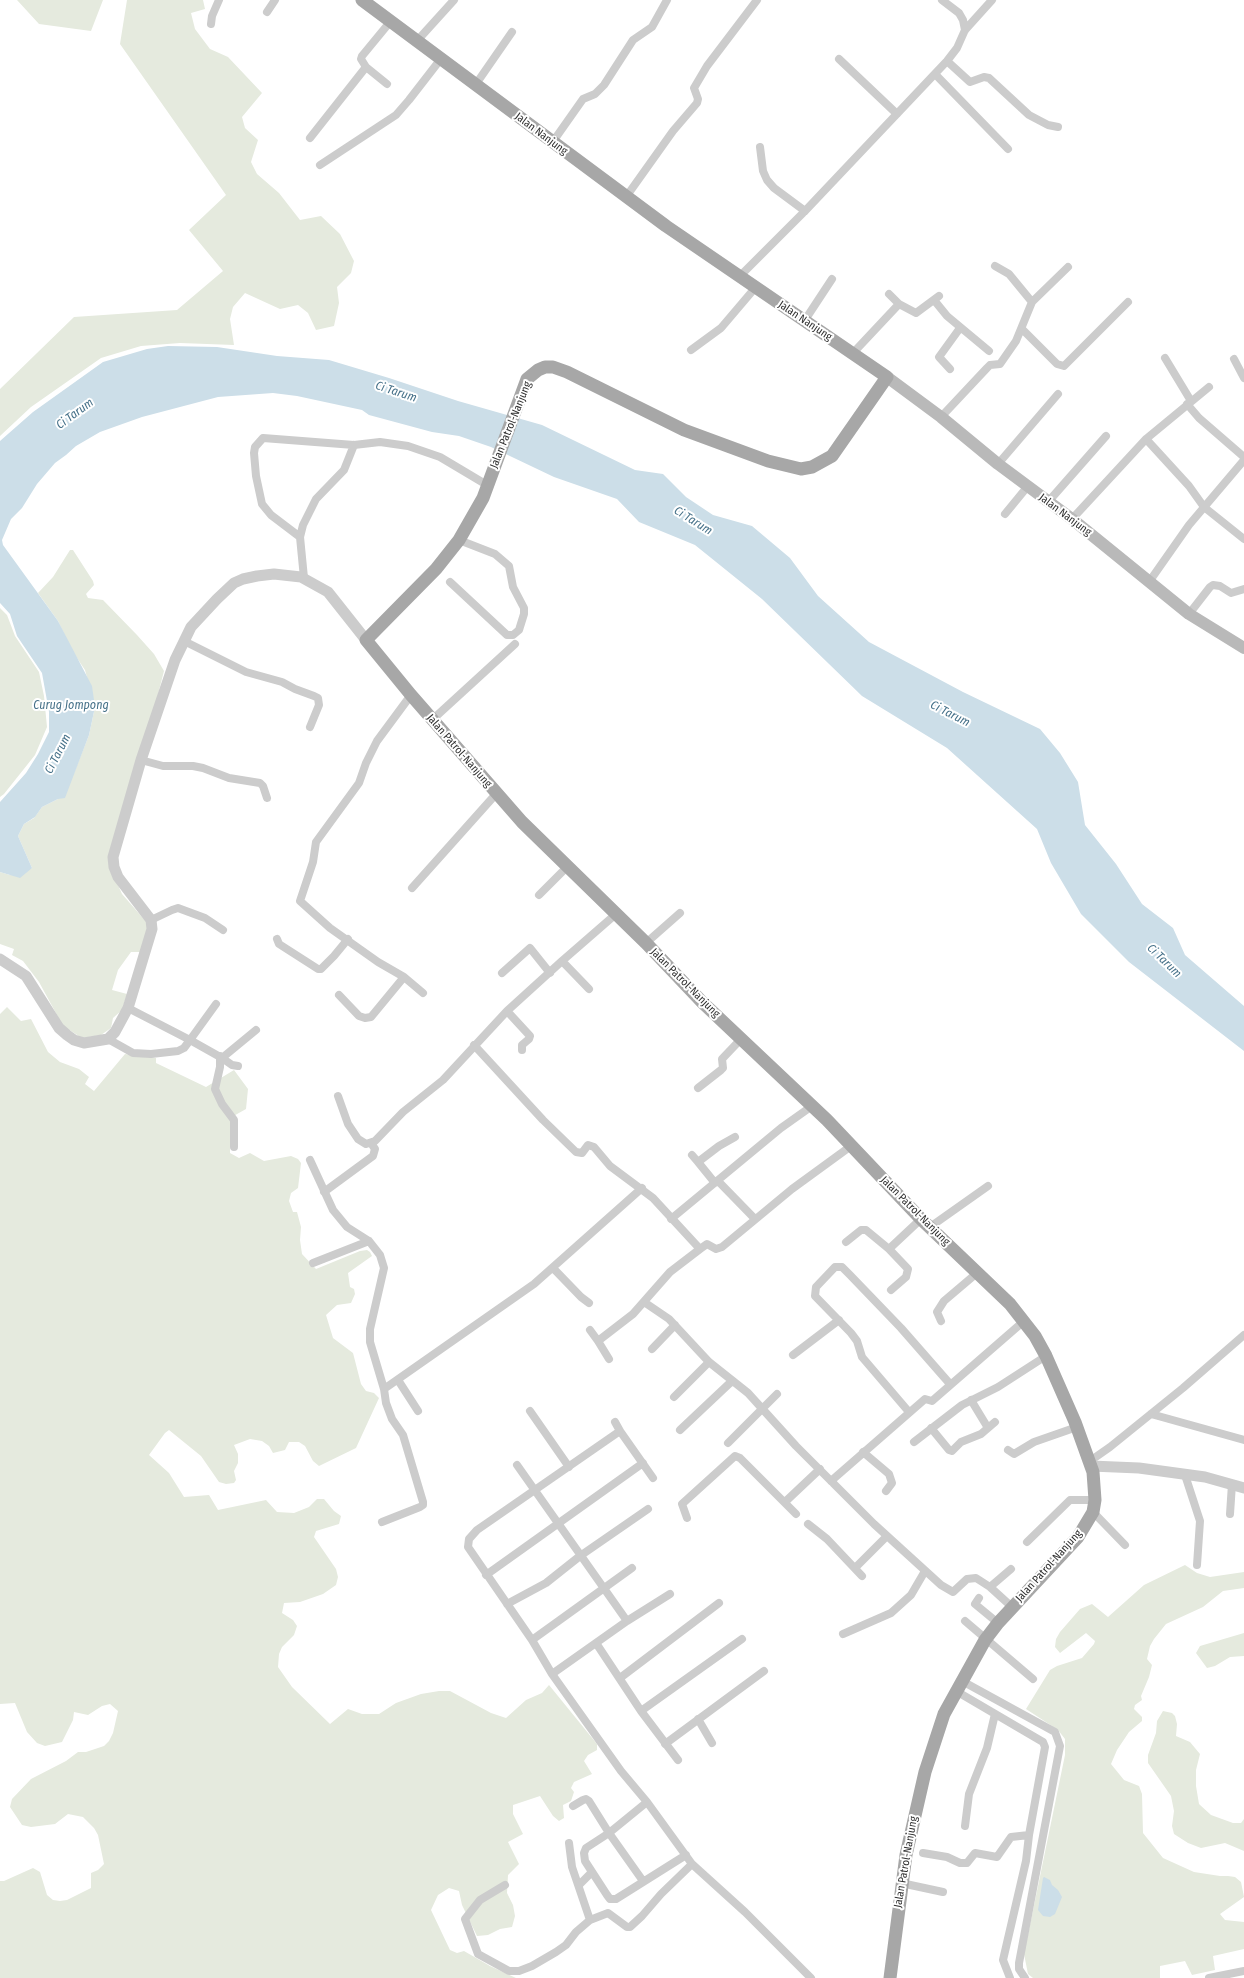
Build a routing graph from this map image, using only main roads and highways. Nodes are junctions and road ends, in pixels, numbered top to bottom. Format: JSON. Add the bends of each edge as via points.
{"nodes":[{"id":1,"x":362,"y":0,"type":"edge"},
{"id":2,"x":887,"y":377,"type":"junction"},
{"id":3,"x":1244,"y":648,"type":"edge"},
{"id":4,"x":890,"y":1978,"type":"edge"}],
"edges":[{"from":1,"to":2,"type":"main road","name":"Jalan Nanjung","via":[[666,226]]},
{"from":2,"to":3,"type":"main road","name":"Jalan Nanjung","via":[[1072,519],[1190,614]]},
{"from":2,"to":4,"type":"main road","name":"Jalan Patrol-Nanjung","via":[[832,456],[812,467],[801,469],[768,462],[684,430],[567,372],[546,367],[538,370],[527,379],[483,498],[459,540],[436,569],[366,640],[410,695],[522,822],[1010,1304],[1046,1356],[1077,1427],[1090,1463],[1094,1506],[1087,1524],[1074,1541],[985,1640],[944,1714],[916,1808],[901,1883]]}]}
